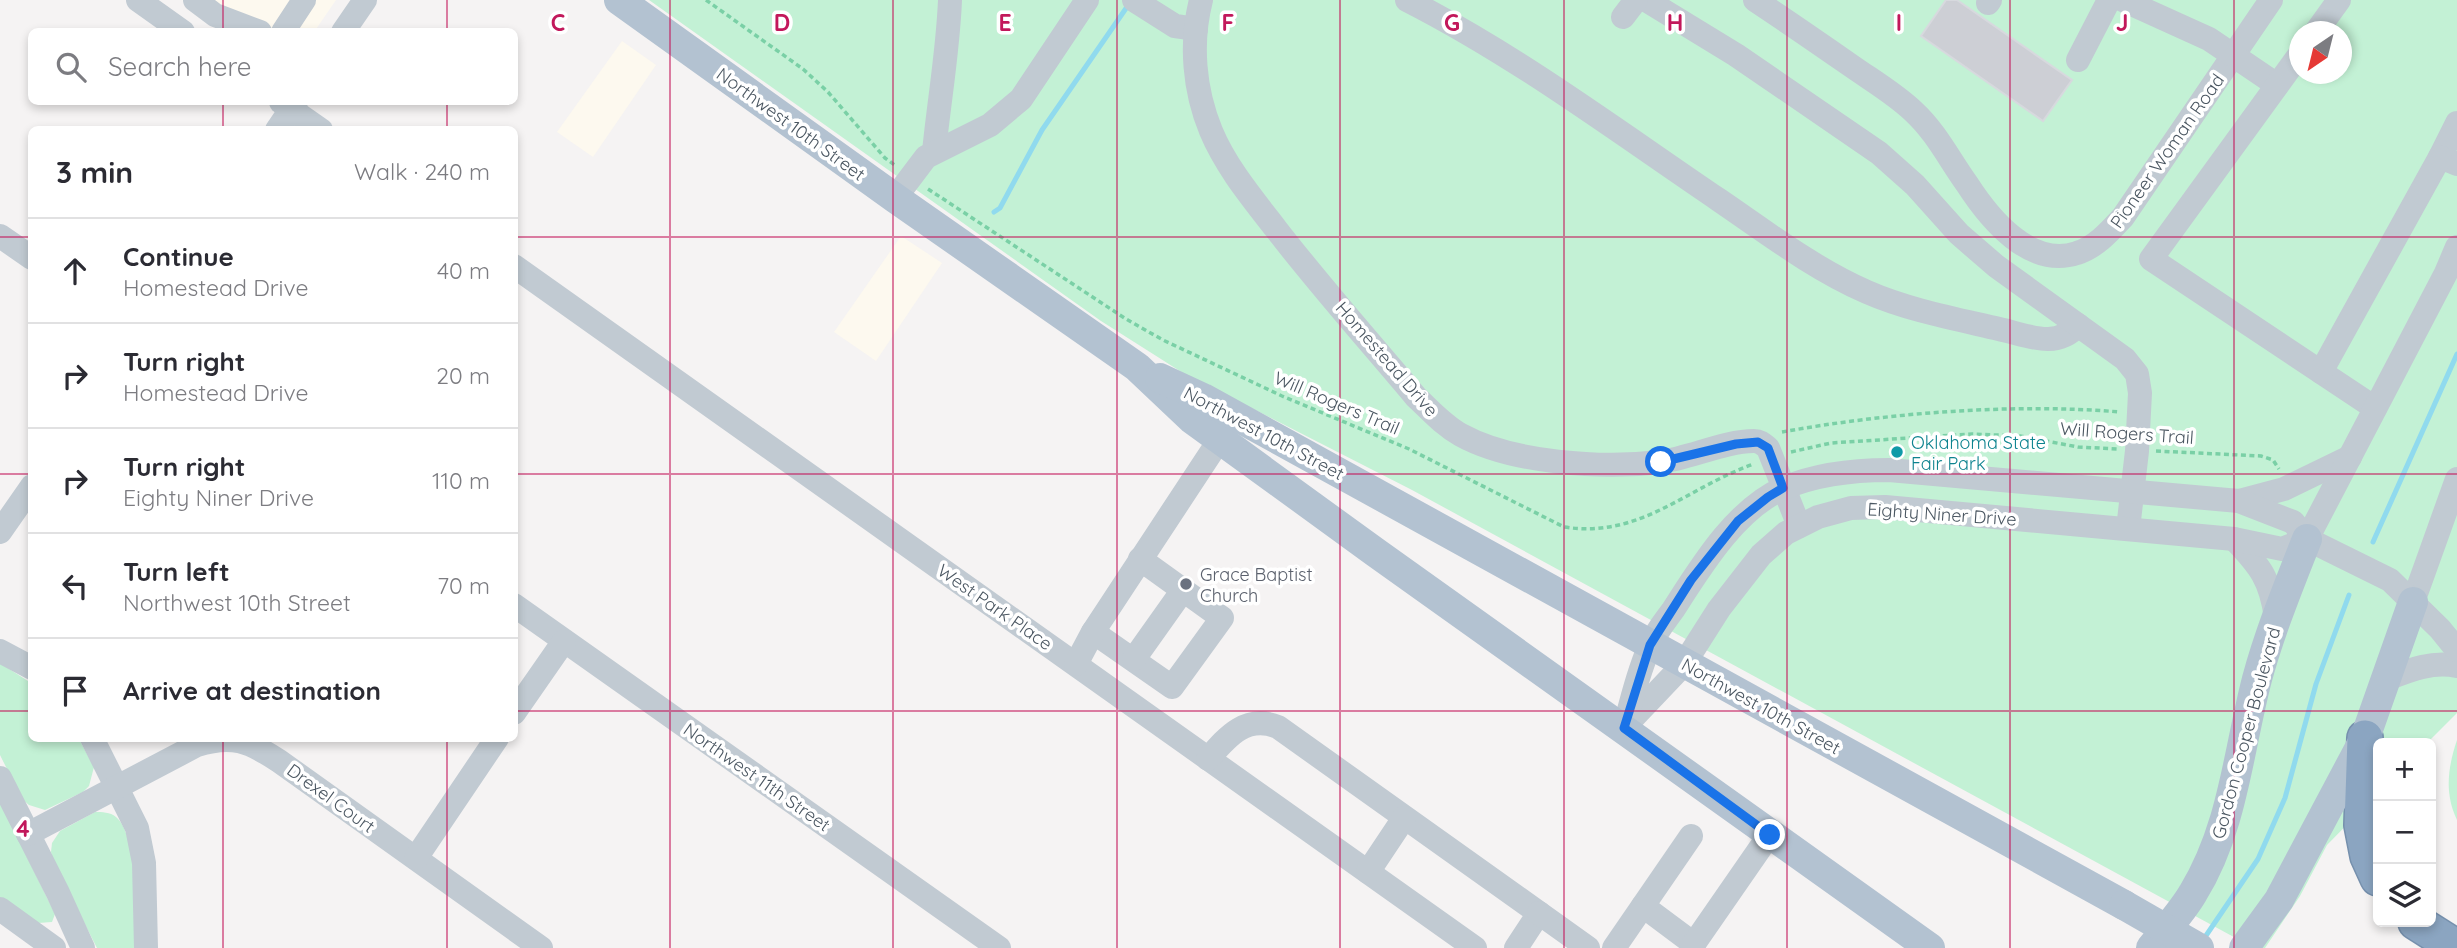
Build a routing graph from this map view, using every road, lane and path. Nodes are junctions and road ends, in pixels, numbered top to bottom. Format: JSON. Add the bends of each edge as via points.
{"nodes":[{"id":1,"x":138,"y":0,"type":"edge"},
{"id":2,"x":195,"y":0,"type":"edge"},
{"id":3,"x":304,"y":0,"type":"edge"},
{"id":4,"x":365,"y":0,"type":"edge"},
{"id":5,"x":619,"y":0,"type":"edge"},
{"id":6,"x":706,"y":0,"type":"edge"},
{"id":7,"x":950,"y":0,"type":"edge"},
{"id":8,"x":1087,"y":0,"type":"edge"},
{"id":9,"x":1134,"y":0,"type":"edge"},
{"id":10,"x":1201,"y":0,"type":"edge"},
{"id":11,"x":1407,"y":0,"type":"edge"},
{"id":12,"x":1646,"y":0,"type":"edge"},
{"id":13,"x":1755,"y":0,"type":"edge"},
{"id":14,"x":2109,"y":0,"type":"edge"},
{"id":15,"x":2123,"y":0,"type":"edge"},
{"id":16,"x":2271,"y":0,"type":"edge"},
{"id":17,"x":2339,"y":0,"type":"edge"},
{"id":18,"x":2324,"y":21,"type":"edge"},
{"id":19,"x":177,"y":28,"type":"edge"},
{"id":20,"x":249,"y":28,"type":"edge"},
{"id":21,"x":286,"y":28,"type":"edge"},
{"id":22,"x":347,"y":28,"type":"edge"},
{"id":23,"x":1196,"y":29,"type":"junction"},
{"id":24,"x":2234,"y":55,"type":"junction"},
{"id":25,"x":2078,"y":60,"type":"dead end"},
{"id":26,"x":2289,"y":69,"type":"edge"},
{"id":27,"x":2277,"y":85,"type":"junction"},
{"id":28,"x":290,"y":105,"type":"edge"},
{"id":29,"x":291,"y":105,"type":"edge"},
{"id":30,"x":2457,"y":123,"type":"edge"},
{"id":31,"x":279,"y":126,"type":"edge"},
{"id":32,"x":316,"y":126,"type":"edge"},
{"id":33,"x":934,"y":152,"type":"junction"},
{"id":34,"x":885,"y":158,"type":"dead end"},
{"id":35,"x":2449,"y":161,"type":"edge"},
{"id":36,"x":933,"y":192,"type":"dead end"},
{"id":37,"x":895,"y":198,"type":"junction"},
{"id":38,"x":0,"y":236,"type":"edge"},
{"id":39,"x":2457,"y":247,"type":"edge"},
{"id":40,"x":28,"y":255,"type":"edge"},
{"id":41,"x":518,"y":270,"type":"edge"},
{"id":42,"x":2078,"y":325,"type":"junction"},
{"id":43,"x":1137,"y":367,"type":"junction"},
{"id":44,"x":2321,"y":372,"type":"junction"},
{"id":45,"x":2375,"y":408,"type":"junction"},
{"id":46,"x":2139,"y":413,"type":"junction"},
{"id":47,"x":1220,"y":439,"type":"junction"},
{"id":48,"x":1763,"y":444,"type":"junction"},
{"id":49,"x":1798,"y":449,"type":"dead end"},
{"id":50,"x":2137,"y":451,"type":"junction"},
{"id":51,"x":2350,"y":457,"type":"junction"},
{"id":52,"x":1750,"y":465,"type":"dead end"},
{"id":53,"x":2281,"y":472,"type":"dead end"},
{"id":54,"x":2457,"y":479,"type":"edge"},
{"id":55,"x":1783,"y":488,"type":"junction"},
{"id":56,"x":28,"y":492,"type":"edge"},
{"id":57,"x":2132,"y":492,"type":"junction"},
{"id":58,"x":2239,"y":501,"type":"junction"},
{"id":59,"x":1799,"y":526,"type":"junction"},
{"id":60,"x":2128,"y":529,"type":"junction"},
{"id":61,"x":0,"y":533,"type":"edge"},
{"id":62,"x":2234,"y":539,"type":"junction"},
{"id":63,"x":2307,"y":539,"type":"junction"},
{"id":64,"x":1140,"y":559,"type":"junction"},
{"id":65,"x":1183,"y":590,"type":"junction"},
{"id":66,"x":2413,"y":602,"type":"junction"},
{"id":67,"x":518,"y":608,"type":"edge"},
{"id":68,"x":2276,"y":618,"type":"junction"},
{"id":69,"x":1093,"y":632,"type":"junction"},
{"id":70,"x":564,"y":641,"type":"junction"},
{"id":71,"x":1650,"y":645,"type":"junction"},
{"id":72,"x":0,"y":650,"type":"edge"},
{"id":73,"x":2457,"y":650,"type":"edge"},
{"id":74,"x":1134,"y":659,"type":"junction"},
{"id":75,"x":1076,"y":664,"type":"junction"},
{"id":76,"x":1684,"y":664,"type":"junction"},
{"id":77,"x":28,"y":666,"type":"edge"},
{"id":78,"x":2457,"y":666,"type":"edge"},
{"id":79,"x":2387,"y":679,"type":"junction"},
{"id":80,"x":518,"y":707,"type":"edge"},
{"id":81,"x":1624,"y":728,"type":"junction"},
{"id":82,"x":2365,"y":738,"type":"junction"},
{"id":83,"x":94,"y":742,"type":"edge"},
{"id":84,"x":210,"y":742,"type":"edge"},
{"id":85,"x":244,"y":742,"type":"edge"},
{"id":86,"x":494,"y":742,"type":"edge"},
{"id":87,"x":1208,"y":759,"type":"junction"},
{"id":88,"x":0,"y":778,"type":"edge"},
{"id":89,"x":117,"y":788,"type":"junction"},
{"id":90,"x":1404,"y":818,"type":"junction"},
{"id":91,"x":28,"y":834,"type":"junction"},
{"id":92,"x":1770,"y":835,"type":"junction"},
{"id":93,"x":1691,"y":836,"type":"dead end"},
{"id":94,"x":415,"y":858,"type":"junction"},
{"id":95,"x":2373,"y":867,"type":"edge"},
{"id":96,"x":1368,"y":872,"type":"junction"},
{"id":97,"x":1643,"y":906,"type":"junction"},
{"id":98,"x":0,"y":909,"type":"edge"},
{"id":99,"x":1539,"y":913,"type":"junction"},
{"id":100,"x":2424,"y":927,"type":"edge"},
{"id":101,"x":1692,"y":946,"type":"edge"},
{"id":102,"x":54,"y":948,"type":"edge"},
{"id":103,"x":83,"y":948,"type":"edge"},
{"id":104,"x":146,"y":948,"type":"edge"},
{"id":105,"x":541,"y":948,"type":"edge"},
{"id":106,"x":999,"y":948,"type":"edge"},
{"id":107,"x":1475,"y":948,"type":"edge"},
{"id":108,"x":1516,"y":948,"type":"edge"},
{"id":109,"x":1588,"y":948,"type":"edge"},
{"id":110,"x":1614,"y":948,"type":"edge"},
{"id":111,"x":1930,"y":948,"type":"edge"},
{"id":112,"x":2151,"y":948,"type":"edge"},
{"id":113,"x":2199,"y":948,"type":"edge"},
{"id":114,"x":2244,"y":948,"type":"edge"},
{"id":115,"x":2457,"y":948,"type":"edge"}],
"edges":[{"from":1,"to":19,"type":"street"},
{"from":2,"to":20,"type":"street","via":[[215,15]]},
{"from":3,"to":21,"type":"street"},
{"from":4,"to":22,"type":"street"},
{"from":5,"to":37,"type":"main road","name":"Northwest 10th Street"},
{"from":6,"to":34,"type":"path","via":[[803,69]]},
{"from":7,"to":33,"type":"street"},
{"from":8,"to":33,"type":"street","via":[[1034,82],[1007,113]]},
{"from":9,"to":23,"type":"street","via":[[1175,26]]},
{"from":10,"to":23,"type":"street","name":"Homestead Drive"},
{"from":11,"to":42,"type":"street","via":[[1531,73],[1784,243],[1868,292],[2046,339],[2069,335]]},
{"from":12,"to":42,"type":"street","via":[[1759,70],[1879,153],[1977,250]]},
{"from":13,"to":24,"type":"street","name":"Pioneer Woman Road","via":[[1911,108],[2002,228],[2027,246],[2049,254],[2077,253],[2111,231]]},
{"from":14,"to":25,"type":"street"},
{"from":15,"to":24,"type":"street"},
{"from":16,"to":24,"type":"street","name":"Pioneer Woman Road"},
{"from":17,"to":18,"type":"street"},
{"from":23,"to":48,"type":"street","name":"Homestead Drive","via":[[1201,100],[1228,164],[1303,263],[1416,397],[1448,427],[1478,443],[1512,453],[1596,464],[1661,462],[1752,441]]},
{"from":24,"to":27,"type":"street"},
{"from":26,"to":27,"type":"street"},
{"from":27,"to":44,"type":"street","via":[[2151,259]]},
{"from":28,"to":31,"type":"street"},
{"from":29,"to":32,"type":"street"},
{"from":30,"to":35,"type":"street"},
{"from":33,"to":37,"type":"street","via":[[919,164]]},
{"from":35,"to":44,"type":"street"},
{"from":36,"to":52,"type":"path","name":"Will Rogers Trail","via":[[1163,340],[1409,449],[1564,527],[1586,530],[1635,522]]},
{"from":37,"to":43,"type":"main road","name":"Northwest 10th Street"},
{"from":38,"to":40,"type":"street"},
{"from":39,"to":45,"type":"street","name":"Gordon Cooper Boulevard"},
{"from":41,"to":75,"type":"street","name":"West Park Place"},
{"from":42,"to":46,"type":"street","via":[[2125,359],[2137,374]]},
{"from":43,"to":47,"type":"main road","name":"Northwest 10th Street"},
{"from":43,"to":71,"type":"main road","name":"Northwest 10th Street","via":[[1203,398]]},
{"from":44,"to":45,"type":"street"},
{"from":45,"to":51,"type":"street","name":"Gordon Cooper Boulevard"},
{"from":46,"to":48,"type":"path","via":[[2029,409],[1931,414],[1836,422],[1774,434]]},
{"from":46,"to":50,"type":"street"},
{"from":47,"to":64,"type":"street"},
{"from":47,"to":81,"type":"main road","name":"Northwest 10th Street"},
{"from":48,"to":55,"type":"street"},
{"from":49,"to":50,"type":"path","name":"Will Rogers Trail","via":[[1972,434]]},
{"from":50,"to":53,"type":"path","name":"Will Rogers Trail","via":[[2261,456],[2273,460]]},
{"from":50,"to":57,"type":"street"},
{"from":51,"to":58,"type":"street","via":[[2284,489]]},
{"from":51,"to":63,"type":"street","name":"Gordon Cooper Boulevard"},
{"from":54,"to":66,"type":"street"},
{"from":55,"to":57,"type":"street","via":[[1853,470],[1889,470]]},
{"from":55,"to":59,"type":"street"},
{"from":55,"to":71,"type":"street","via":[[1738,521],[1691,580]]},
{"from":56,"to":61,"type":"street"},
{"from":57,"to":58,"type":"street"},
{"from":57,"to":60,"type":"street"},
{"from":58,"to":63,"type":"street","via":[[2293,522]]},
{"from":59,"to":60,"type":"street","name":"Eighty Niner Drive","via":[[1852,508],[1885,507]]},
{"from":59,"to":76,"type":"street","name":"Eighty Niner Drive","via":[[1761,555]]},
{"from":60,"to":62,"type":"street","name":"Eighty Niner Drive"},
{"from":62,"to":63,"type":"street","name":"Eighty Niner Drive","via":[[2282,549]]},
{"from":62,"to":68,"type":"street","via":[[2265,576]]},
{"from":63,"to":66,"type":"street","via":[[2390,580]]},
{"from":63,"to":68,"type":"main road","name":"Gordon Cooper Boulevard"},
{"from":64,"to":65,"type":"street"},
{"from":64,"to":69,"type":"street"},
{"from":65,"to":74,"type":"street"},
{"from":65,"to":74,"type":"street","via":[[1222,618],[1172,687]]},
{"from":66,"to":73,"type":"street"},
{"from":66,"to":79,"type":"main road"},
{"from":67,"to":70,"type":"street","name":"Northwest 11th Street"},
{"from":68,"to":112,"type":"main road","name":"Gordon Cooper Boulevard","via":[[2217,844],[2193,894]]},
{"from":69,"to":74,"type":"street"},
{"from":69,"to":75,"type":"street"},
{"from":70,"to":80,"type":"street"},
{"from":70,"to":106,"type":"street","name":"Northwest 11th Street"},
{"from":71,"to":76,"type":"main road","name":"Northwest 10th Street"},
{"from":71,"to":81,"type":"street"},
{"from":72,"to":77,"type":"street"},
{"from":75,"to":87,"type":"street","name":"West Park Place"},
{"from":76,"to":81,"type":"street","name":"Eighty Niner Drive"},
{"from":76,"to":113,"type":"main road","name":"Northwest 10th Street","bridge":true},
{"from":78,"to":79,"type":"street","via":[[2430,665]]},
{"from":79,"to":82,"type":"main road"},
{"from":81,"to":92,"type":"main road","name":"Northwest 10th Street"},
{"from":82,"to":95,"type":"highway","via":[[2362,825]]},
{"from":82,"to":114,"type":"main road","via":[[2279,900]]},
{"from":83,"to":89,"type":"street"},
{"from":84,"to":89,"type":"street","name":"Drexel Court"},
{"from":85,"to":94,"type":"street","name":"Drexel Court","via":[[279,761]]},
{"from":86,"to":94,"type":"street"},
{"from":87,"to":90,"type":"street","via":[[1240,727],[1269,723]]},
{"from":87,"to":96,"type":"street","name":"West Park Place"},
{"from":88,"to":91,"type":"street"},
{"from":89,"to":91,"type":"street","name":"Drexel Court"},
{"from":89,"to":104,"type":"street","via":[[137,828],[144,863]]},
{"from":90,"to":96,"type":"street"},
{"from":90,"to":99,"type":"street"},
{"from":91,"to":103,"type":"street"},
{"from":92,"to":101,"type":"street"},
{"from":92,"to":111,"type":"main road","name":"Northwest 10th Street"},
{"from":93,"to":97,"type":"street"},
{"from":94,"to":105,"type":"street","name":"Drexel Court"},
{"from":96,"to":107,"type":"street","name":"West Park Place"},
{"from":97,"to":101,"type":"street"},
{"from":97,"to":110,"type":"street"},
{"from":98,"to":102,"type":"street"},
{"from":99,"to":108,"type":"street"},
{"from":99,"to":109,"type":"street"},
{"from":100,"to":115,"type":"highway"}]}
